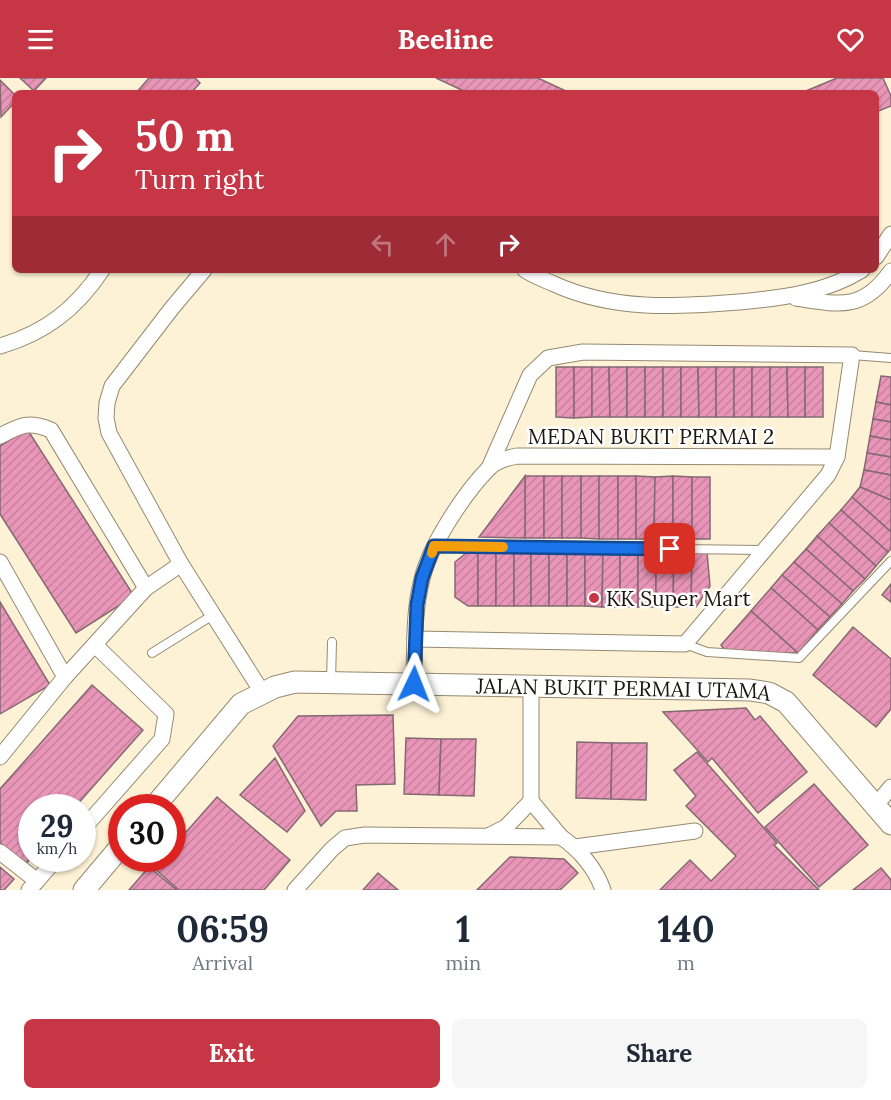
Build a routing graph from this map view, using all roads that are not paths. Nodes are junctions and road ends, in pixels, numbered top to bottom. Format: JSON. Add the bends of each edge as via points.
{"nodes":[{"id":1,"x":891,"y":234,"type":"edge"},
{"id":2,"x":881,"y":251,"type":"edge"},
{"id":3,"x":891,"y":271,"type":"edge"},
{"id":4,"x":100,"y":273,"type":"edge"},
{"id":5,"x":202,"y":273,"type":"edge"},
{"id":6,"x":531,"y":273,"type":"edge"},
{"id":7,"x":854,"y":273,"type":"edge"},
{"id":8,"x":790,"y":297,"type":"junction"},
{"id":9,"x":0,"y":346,"type":"edge"},
{"id":10,"x":852,"y":355,"type":"junction"},
{"id":11,"x":891,"y":358,"type":"edge"},
{"id":12,"x":0,"y":436,"type":"edge"},
{"id":13,"x":837,"y":458,"type":"junction"},
{"id":14,"x":489,"y":468,"type":"junction"},
{"id":15,"x":434,"y":546,"type":"junction"},
{"id":16,"x":764,"y":550,"type":"junction"},
{"id":17,"x":891,"y":561,"type":"edge"},
{"id":18,"x":0,"y":562,"type":"edge"},
{"id":19,"x":181,"y":564,"type":"junction"},
{"id":20,"x":146,"y":588,"type":"junction"},
{"id":21,"x":213,"y":615,"type":"junction"},
{"id":22,"x":415,"y":639,"type":"junction"},
{"id":23,"x":332,"y":642,"type":"dead end"},
{"id":24,"x":685,"y":644,"type":"junction"},
{"id":25,"x":95,"y":645,"type":"junction"},
{"id":26,"x":152,"y":653,"type":"dead end"},
{"id":27,"x":66,"y":676,"type":"junction"},
{"id":28,"x":332,"y":683,"type":"junction"},
{"id":29,"x":414,"y":684,"type":"junction"},
{"id":30,"x":531,"y":688,"type":"junction"},
{"id":31,"x":262,"y":692,"type":"junction"},
{"id":32,"x":0,"y":757,"type":"edge"},
{"id":33,"x":891,"y":787,"type":"edge"},
{"id":34,"x":165,"y":794,"type":"edge"},
{"id":35,"x":182,"y":794,"type":"edge"},
{"id":36,"x":531,"y":801,"type":"junction"},
{"id":37,"x":876,"y":805,"type":"junction"},
{"id":38,"x":96,"y":814,"type":"edge"},
{"id":39,"x":891,"y":824,"type":"edge"},
{"id":40,"x":695,"y":831,"type":"dead end"},
{"id":41,"x":488,"y":836,"type":"junction"},
{"id":42,"x":561,"y":837,"type":"junction"},
{"id":43,"x":575,"y":847,"type":"junction"},
{"id":44,"x":0,"y":852,"type":"edge"},
{"id":45,"x":108,"y":862,"type":"edge"},
{"id":46,"x":45,"y":872,"type":"edge"},
{"id":47,"x":116,"y":872,"type":"edge"},
{"id":48,"x":33,"y":885,"type":"edge"},
{"id":49,"x":84,"y":890,"type":"edge"},
{"id":50,"x":101,"y":890,"type":"edge"},
{"id":51,"x":295,"y":890,"type":"edge"},
{"id":52,"x":603,"y":890,"type":"edge"}],
"edges":[{"from":1,"to":2,"type":"street"},
{"from":3,"to":8,"type":"street","via":[[883,282],[851,302],[837,304]]},
{"from":4,"to":9,"type":"street","via":[[77,303],[58,319]]},
{"from":5,"to":19,"type":"street","via":[[120,374],[107,403],[109,433]]},
{"from":6,"to":8,"type":"street","via":[[576,294],[647,306]]},
{"from":7,"to":8,"type":"street","via":[[831,285]]},
{"from":10,"to":11,"type":"lane"},
{"from":10,"to":13,"type":"street"},
{"from":10,"to":14,"type":"street","via":[[583,352],[548,358],[530,375]]},
{"from":12,"to":20,"type":"street","via":[[21,425],[36,424],[51,430]]},
{"from":13,"to":14,"type":"street","name":"MEDAN BUKIT PERMAI 2","via":[[517,456]]},
{"from":13,"to":16,"type":"street","via":[[828,475]]},
{"from":14,"to":15,"type":"street","name":"MEDAN BUKIT PERMAI 2"},
{"from":15,"to":16,"type":"lane"},
{"from":15,"to":22,"type":"street","name":"MEDAN BUKIT PERMAI 2","via":[[422,578]]},
{"from":16,"to":24,"type":"street"},
{"from":17,"to":24,"type":"lane","via":[[798,658],[707,652]]},
{"from":18,"to":27,"type":"street"},
{"from":19,"to":20,"type":"street"},
{"from":19,"to":21,"type":"street"},
{"from":20,"to":25,"type":"street"},
{"from":21,"to":26,"type":"lane"},
{"from":21,"to":31,"type":"street"},
{"from":22,"to":24,"type":"street"},
{"from":22,"to":29,"type":"street","name":"MEDAN BUKIT PERMAI 2"},
{"from":23,"to":28,"type":"lane"},
{"from":25,"to":27,"type":"street"},
{"from":25,"to":38,"type":"street","via":[[166,714],[162,739]]},
{"from":27,"to":32,"type":"street"},
{"from":28,"to":29,"type":"street","name":"JALAN BUKIT PERMAI UTAMA"},
{"from":28,"to":31,"type":"street","name":"JALAN BUKIT PERMAI UTAMA","via":[[295,682]]},
{"from":29,"to":30,"type":"street","name":"JALAN BUKIT PERMAI UTAMA"},
{"from":30,"to":36,"type":"street"},
{"from":30,"to":37,"type":"street","name":"JALAN BUKIT PERMAI UTAMA","via":[[769,693],[786,702]]},
{"from":31,"to":34,"type":"street","name":"JALAN BUKIT PERMAI UTAMA","via":[[241,704]]},
{"from":31,"to":35,"type":"street","via":[[251,713]]},
{"from":33,"to":37,"type":"street"},
{"from":36,"to":41,"type":"street","via":[[506,826]]},
{"from":36,"to":42,"type":"street"},
{"from":37,"to":39,"type":"street","name":"JALAN BUKIT PERMAI UTAMA"},
{"from":40,"to":43,"type":"street"},
{"from":41,"to":42,"type":"street"},
{"from":41,"to":51,"type":"street","via":[[345,837]]},
{"from":42,"to":43,"type":"street"},
{"from":43,"to":52,"type":"street"},
{"from":44,"to":48,"type":"street"},
{"from":45,"to":49,"type":"street"},
{"from":46,"to":48,"type":"street"},
{"from":47,"to":50,"type":"street"}]}
